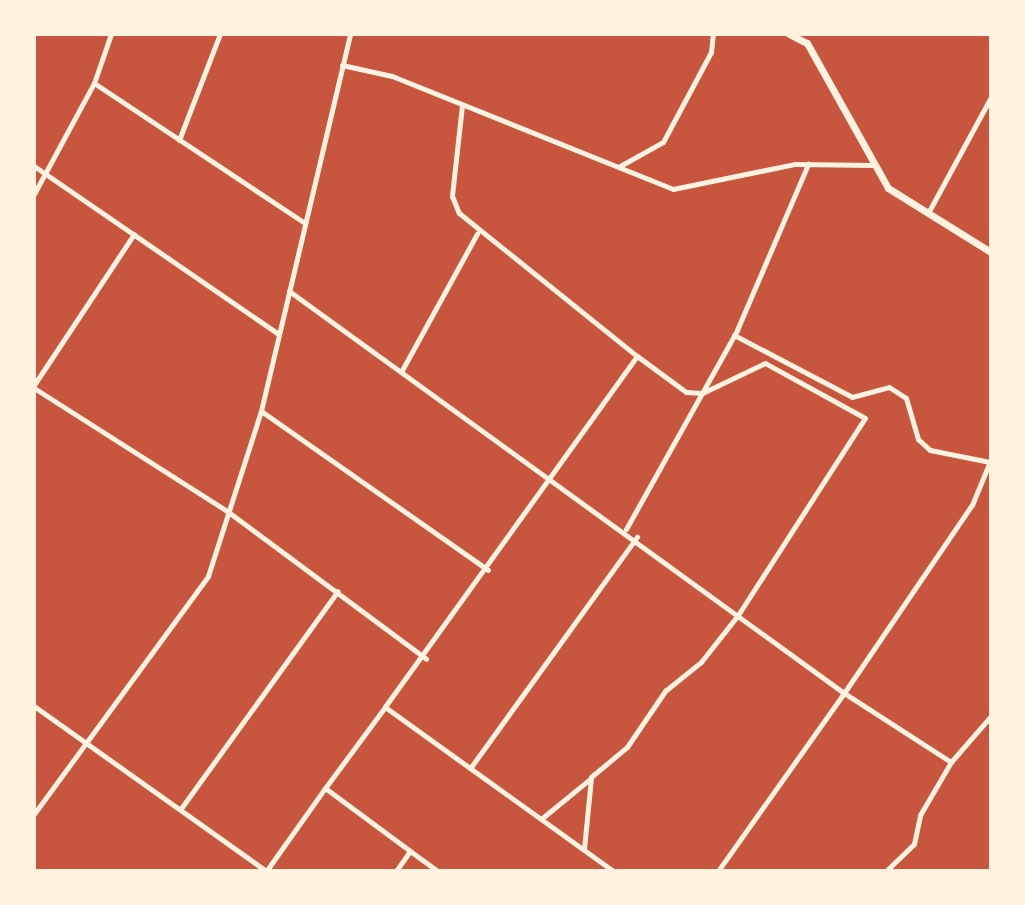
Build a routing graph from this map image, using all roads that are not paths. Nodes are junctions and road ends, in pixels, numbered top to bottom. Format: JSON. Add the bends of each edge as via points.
{"nodes":[{"id":1,"x":111,"y":34,"type":"edge"},
{"id":2,"x":220,"y":34,"type":"edge"},
{"id":3,"x":350,"y":34,"type":"edge"},
{"id":4,"x":713,"y":34,"type":"edge"},
{"id":5,"x":789,"y":34,"type":"edge"},
{"id":6,"x":811,"y":34,"type":"edge"},
{"id":7,"x":807,"y":43,"type":"junction"},
{"id":8,"x":342,"y":65,"type":"junction"},
{"id":9,"x":94,"y":83,"type":"junction"},
{"id":10,"x":991,"y":97,"type":"edge"},
{"id":11,"x":462,"y":105,"type":"junction"},
{"id":12,"x":987,"y":116,"type":"edge"},
{"id":13,"x":179,"y":140,"type":"junction"},
{"id":14,"x":808,"y":164,"type":"junction"},
{"id":15,"x":876,"y":165,"type":"junction"},
{"id":16,"x":34,"y":166,"type":"edge"},
{"id":17,"x":617,"y":167,"type":"junction"},
{"id":18,"x":47,"y":174,"type":"junction"},
{"id":19,"x":34,"y":194,"type":"edge"},
{"id":20,"x":928,"y":213,"type":"junction"},
{"id":21,"x":305,"y":223,"type":"junction"},
{"id":22,"x":134,"y":234,"type":"junction"},
{"id":23,"x":477,"y":234,"type":"junction"},
{"id":24,"x":991,"y":252,"type":"edge"},
{"id":25,"x":289,"y":291,"type":"junction"},
{"id":26,"x":278,"y":334,"type":"junction"},
{"id":27,"x":734,"y":335,"type":"junction"},
{"id":28,"x":637,"y":356,"type":"junction"},
{"id":29,"x":401,"y":372,"type":"junction"},
{"id":30,"x":34,"y":387,"type":"edge"},
{"id":31,"x":702,"y":393,"type":"junction"},
{"id":32,"x":261,"y":411,"type":"junction"},
{"id":33,"x":990,"y":460,"type":"edge"},
{"id":34,"x":554,"y":477,"type":"junction"},
{"id":35,"x":227,"y":511,"type":"junction"},
{"id":36,"x":626,"y":529,"type":"junction"},
{"id":37,"x":637,"y":537,"type":"junction"},
{"id":38,"x":488,"y":570,"type":"junction"},
{"id":39,"x":338,"y":591,"type":"junction"},
{"id":40,"x":738,"y":615,"type":"junction"},
{"id":41,"x":426,"y":659,"type":"junction"},
{"id":42,"x":844,"y":693,"type":"junction"},
{"id":43,"x":34,"y":706,"type":"edge"},
{"id":44,"x":385,"y":707,"type":"junction"},
{"id":45,"x":991,"y":716,"type":"edge"},
{"id":46,"x":84,"y":743,"type":"junction"},
{"id":47,"x":951,"y":762,"type":"junction"},
{"id":48,"x":471,"y":767,"type":"junction"},
{"id":49,"x":591,"y":777,"type":"junction"},
{"id":50,"x":325,"y":788,"type":"junction"},
{"id":51,"x":182,"y":807,"type":"junction"},
{"id":52,"x":34,"y":814,"type":"edge"},
{"id":53,"x":541,"y":819,"type":"junction"},
{"id":54,"x":584,"y":850,"type":"junction"},
{"id":55,"x":410,"y":851,"type":"junction"},
{"id":56,"x":267,"y":870,"type":"edge"},
{"id":57,"x":396,"y":871,"type":"edge"},
{"id":58,"x":438,"y":871,"type":"edge"},
{"id":59,"x":613,"y":871,"type":"edge"},
{"id":60,"x":718,"y":871,"type":"edge"},
{"id":61,"x":886,"y":871,"type":"edge"}],
"edges":[{"from":1,"to":9,"type":"street"},
{"from":2,"to":13,"type":"street"},
{"from":3,"to":8,"type":"street"},
{"from":4,"to":17,"type":"street","via":[[711,52],[663,142]]},
{"from":5,"to":7,"type":"street"},
{"from":6,"to":7,"type":"street"},
{"from":7,"to":15,"type":"street"},
{"from":8,"to":11,"type":"street"},
{"from":8,"to":21,"type":"street"},
{"from":9,"to":13,"type":"street"},
{"from":9,"to":18,"type":"street"},
{"from":10,"to":12,"type":"street"},
{"from":11,"to":17,"type":"street"},
{"from":11,"to":23,"type":"street","via":[[452,196]]},
{"from":12,"to":20,"type":"street"},
{"from":13,"to":21,"type":"street"},
{"from":14,"to":15,"type":"street"},
{"from":14,"to":17,"type":"street","via":[[673,189]]},
{"from":14,"to":27,"type":"street"},
{"from":15,"to":20,"type":"street","via":[[888,188]]},
{"from":16,"to":18,"type":"street"},
{"from":18,"to":19,"type":"street"},
{"from":18,"to":22,"type":"street"},
{"from":20,"to":24,"type":"street"},
{"from":21,"to":25,"type":"street"},
{"from":22,"to":26,"type":"street"},
{"from":22,"to":30,"type":"street"},
{"from":23,"to":28,"type":"street"},
{"from":23,"to":29,"type":"street"},
{"from":25,"to":26,"type":"street"},
{"from":25,"to":29,"type":"street"},
{"from":26,"to":32,"type":"street"},
{"from":27,"to":31,"type":"street"},
{"from":27,"to":33,"type":"street","via":[[852,397],[889,387],[906,398],[918,439],[930,450]]},
{"from":28,"to":31,"type":"street","via":[[686,392]]},
{"from":28,"to":34,"type":"street"},
{"from":29,"to":34,"type":"street"},
{"from":30,"to":35,"type":"street"},
{"from":31,"to":36,"type":"street"},
{"from":31,"to":40,"type":"street","via":[[765,363],[865,418]]},
{"from":32,"to":35,"type":"street"},
{"from":32,"to":38,"type":"street"},
{"from":33,"to":42,"type":"street","via":[[972,505]]},
{"from":34,"to":36,"type":"street"},
{"from":34,"to":38,"type":"street"},
{"from":35,"to":39,"type":"street"},
{"from":35,"to":46,"type":"street","via":[[208,576]]},
{"from":36,"to":37,"type":"street"},
{"from":37,"to":40,"type":"street"},
{"from":37,"to":48,"type":"street"},
{"from":38,"to":41,"type":"street"},
{"from":39,"to":41,"type":"street"},
{"from":39,"to":51,"type":"street"},
{"from":40,"to":42,"type":"street"},
{"from":40,"to":49,"type":"street","via":[[701,662],[665,691],[627,747]]},
{"from":41,"to":44,"type":"street"},
{"from":42,"to":47,"type":"street"},
{"from":42,"to":60,"type":"street"},
{"from":43,"to":46,"type":"street"},
{"from":44,"to":48,"type":"street"},
{"from":44,"to":50,"type":"street"},
{"from":45,"to":47,"type":"street"},
{"from":46,"to":51,"type":"street"},
{"from":46,"to":52,"type":"street"},
{"from":47,"to":61,"type":"street","via":[[920,815],[914,844]]},
{"from":48,"to":53,"type":"street"},
{"from":49,"to":53,"type":"street"},
{"from":49,"to":54,"type":"street"},
{"from":50,"to":55,"type":"street"},
{"from":50,"to":56,"type":"street"},
{"from":51,"to":56,"type":"street"},
{"from":53,"to":54,"type":"street"},
{"from":54,"to":59,"type":"street"},
{"from":55,"to":57,"type":"street"},
{"from":55,"to":58,"type":"street"}]}
